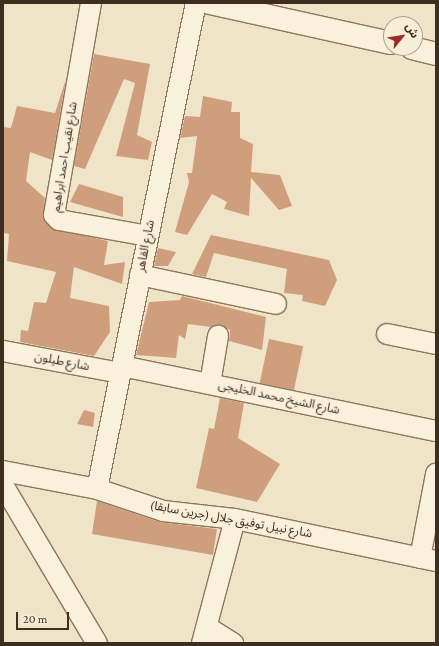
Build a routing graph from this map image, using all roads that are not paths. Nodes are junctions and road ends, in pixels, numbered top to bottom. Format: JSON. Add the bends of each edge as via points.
{"nodes":[{"id":1,"x":91,"y":3,"type":"edge"},
{"id":2,"x":196,"y":3,"type":"edge"},
{"id":3,"x":210,"y":3,"type":"edge"},
{"id":4,"x":234,"y":6,"type":"edge"},
{"id":5,"x":383,"y":41,"type":"edge"},
{"id":6,"x":423,"y":51,"type":"edge"},
{"id":7,"x":436,"y":54,"type":"edge"},
{"id":8,"x":148,"y":236,"type":"junction"},
{"id":9,"x":140,"y":275,"type":"junction"},
{"id":10,"x":276,"y":304,"type":"dead end"},
{"id":11,"x":387,"y":334,"type":"dead end"},
{"id":12,"x":218,"y":336,"type":"dead end"},
{"id":13,"x":436,"y":344,"type":"edge"},
{"id":14,"x":3,"y":350,"type":"edge"},
{"id":15,"x":121,"y":369,"type":"junction"},
{"id":16,"x":210,"y":384,"type":"junction"},
{"id":17,"x":436,"y":431,"type":"edge"},
{"id":18,"x":3,"y":471,"type":"edge"},
{"id":19,"x":435,"y":483,"type":"edge"},
{"id":20,"x":3,"y":485,"type":"edge"},
{"id":21,"x":97,"y":489,"type":"junction"},
{"id":22,"x":235,"y":519,"type":"junction"},
{"id":23,"x":428,"y":559,"type":"edge"},
{"id":24,"x":204,"y":635,"type":"edge"},
{"id":25,"x":97,"y":643,"type":"edge"},
{"id":26,"x":234,"y":643,"type":"edge"}],
"edges":[{"from":1,"to":8,"type":"street","name":"شارع نقيب احمد ابراهيم","via":[[54,215],[59,220]]},
{"from":2,"to":8,"type":"street","name":"شارع القاهر"},
{"from":3,"to":4,"type":"street"},
{"from":4,"to":5,"type":"street"},
{"from":6,"to":7,"type":"street"},
{"from":8,"to":9,"type":"street","name":"شارع القاهر"},
{"from":9,"to":10,"type":"street"},
{"from":9,"to":15,"type":"street","name":"شارع القاهر"},
{"from":11,"to":13,"type":"street"},
{"from":12,"to":16,"type":"street"},
{"from":14,"to":15,"type":"street","name":"شارع طيلون"},
{"from":15,"to":16,"type":"street","name":"شارع الشيخ محمد الخليجى"},
{"from":15,"to":21,"type":"street","name":"شارع القاهر"},
{"from":16,"to":17,"type":"street","name":"شارع الشيخ محمد الخليجى"},
{"from":18,"to":21,"type":"street","name":"شارع نبيل توفيق جلال (جرين سابقا)"},
{"from":19,"to":23,"type":"street"},
{"from":20,"to":25,"type":"street"},
{"from":21,"to":22,"type":"street","name":"شارع نبيل توفيق جلال (جرين سابقا)","via":[[163,511]]},
{"from":22,"to":23,"type":"street","name":"شارع نبيل توفيق جلال (جرين سابقا)"},
{"from":22,"to":24,"type":"street"},
{"from":24,"to":26,"type":"street"}]}
